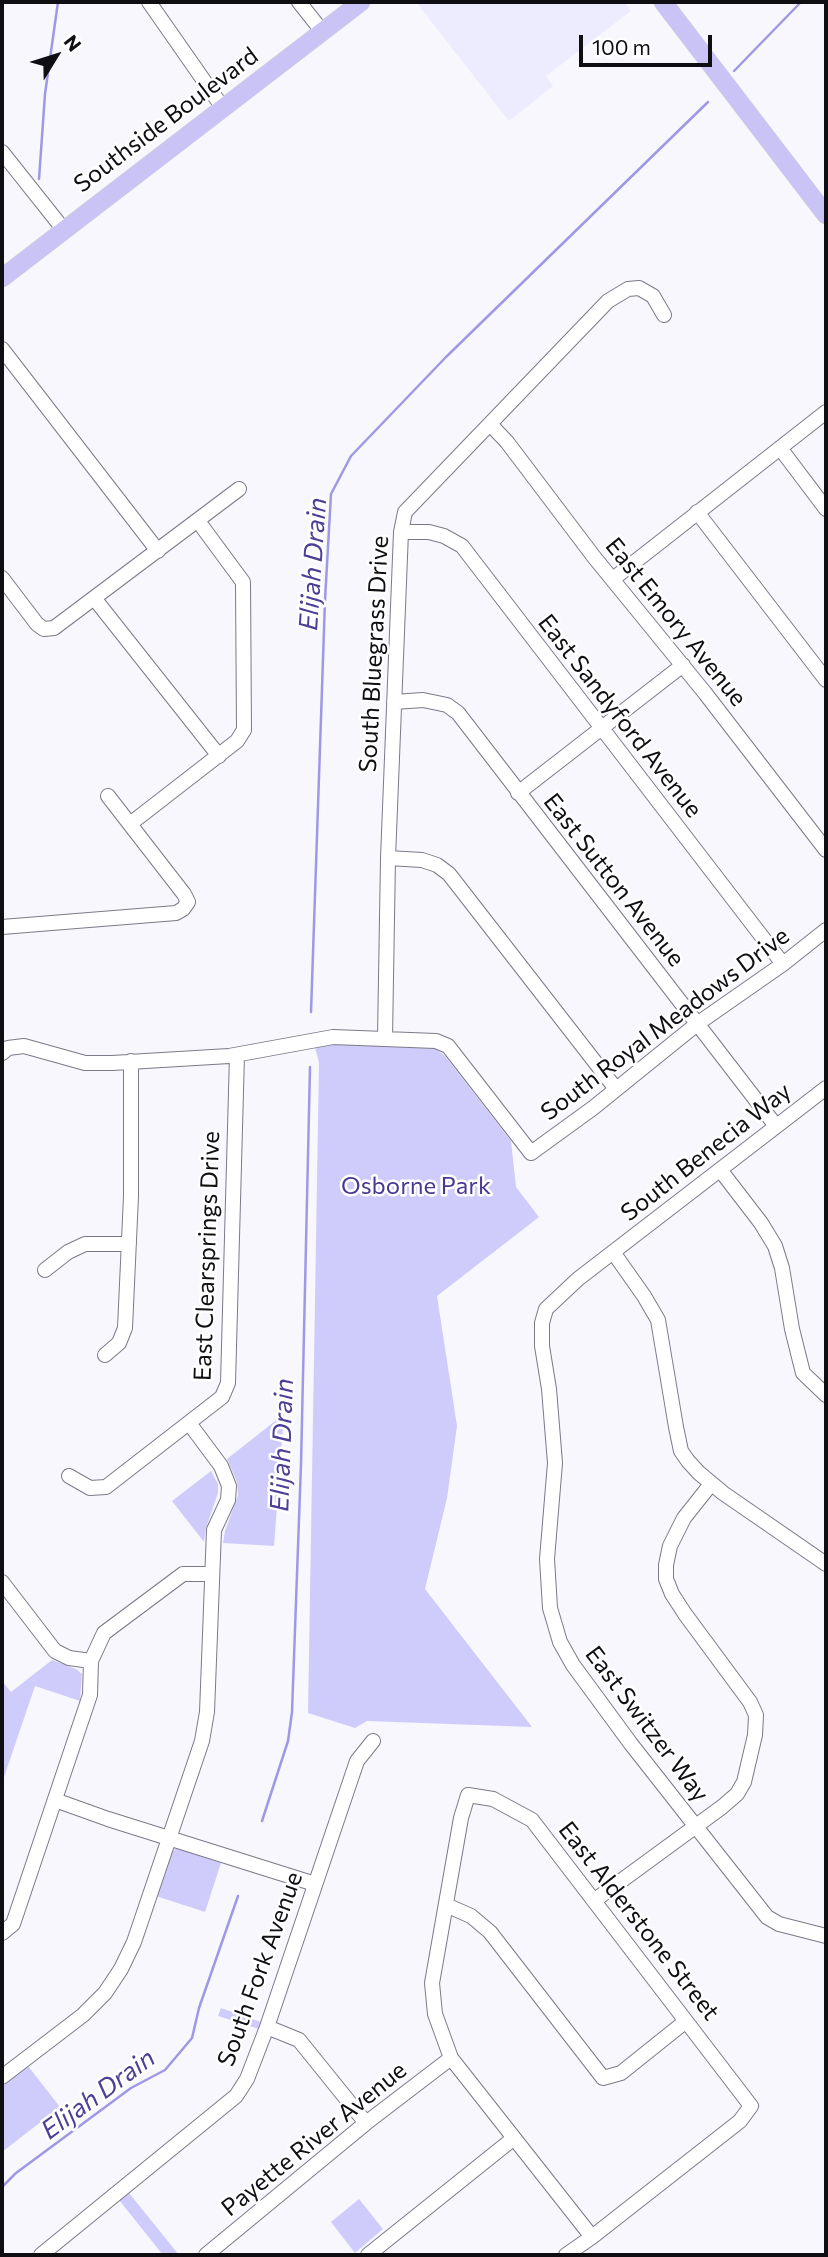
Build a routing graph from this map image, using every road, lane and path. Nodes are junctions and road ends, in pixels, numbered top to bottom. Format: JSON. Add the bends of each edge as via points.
{"nodes":[{"id":1,"x":149,"y":2,"type":"edge"},
{"id":2,"x":299,"y":2,"type":"edge"},
{"id":3,"x":360,"y":2,"type":"edge"},
{"id":4,"x":663,"y":2,"type":"edge"},
{"id":5,"x":322,"y":31,"type":"junction"},
{"id":6,"x":223,"y":108,"type":"junction"},
{"id":7,"x":2,"y":152,"type":"edge"},
{"id":8,"x":826,"y":215,"type":"edge"},
{"id":9,"x":64,"y":230,"type":"junction"},
{"id":10,"x":2,"y":278,"type":"edge"},
{"id":11,"x":664,"y":315,"type":"dead end"},
{"id":12,"x":2,"y":349,"type":"edge"},
{"id":13,"x":826,"y":412,"type":"edge"},
{"id":14,"x":490,"y":424,"type":"junction"},
{"id":15,"x":780,"y":448,"type":"junction"},
{"id":16,"x":239,"y":489,"type":"dead end"},
{"id":17,"x":826,"y":509,"type":"edge"},
{"id":18,"x":697,"y":512,"type":"junction"},
{"id":19,"x":198,"y":521,"type":"junction"},
{"id":20,"x":401,"y":531,"type":"junction"},
{"id":21,"x":158,"y":551,"type":"junction"},
{"id":22,"x":2,"y":578,"type":"edge"},
{"id":23,"x":613,"y":579,"type":"junction"},
{"id":24,"x":94,"y":598,"type":"junction"},
{"id":25,"x":682,"y":665,"type":"junction"},
{"id":26,"x":826,"y":680,"type":"edge"},
{"id":27,"x":394,"y":702,"type":"junction"},
{"id":28,"x":601,"y":729,"type":"junction"},
{"id":29,"x":219,"y":756,"type":"junction"},
{"id":30,"x":518,"y":793,"type":"junction"},
{"id":31,"x":108,"y":796,"type":"dead end"},
{"id":32,"x":130,"y":824,"type":"junction"},
{"id":33,"x":826,"y":850,"type":"edge"},
{"id":34,"x":388,"y":859,"type":"junction"},
{"id":35,"x":2,"y":927,"type":"edge"},
{"id":36,"x":826,"y":930,"type":"edge"},
{"id":37,"x":783,"y":964,"type":"junction"},
{"id":38,"x":697,"y":1024,"type":"junction"},
{"id":39,"x":385,"y":1038,"type":"junction"},
{"id":40,"x":2,"y":1053,"type":"edge"},
{"id":41,"x":237,"y":1055,"type":"junction"},
{"id":42,"x":131,"y":1061,"type":"junction"},
{"id":43,"x":826,"y":1088,"type":"edge"},
{"id":44,"x":615,"y":1089,"type":"junction"},
{"id":45,"x":776,"y":1126,"type":"junction"},
{"id":46,"x":721,"y":1171,"type":"junction"},
{"id":47,"x":129,"y":1244,"type":"junction"},
{"id":48,"x":613,"y":1252,"type":"junction"},
{"id":49,"x":45,"y":1270,"type":"dead end"},
{"id":50,"x":105,"y":1356,"type":"dead end"},
{"id":51,"x":826,"y":1395,"type":"edge"},
{"id":52,"x":189,"y":1423,"type":"junction"},
{"id":53,"x":69,"y":1476,"type":"dead end"},
{"id":54,"x":711,"y":1483,"type":"junction"},
{"id":55,"x":826,"y":1564,"type":"edge"},
{"id":56,"x":212,"y":1574,"type":"junction"},
{"id":57,"x":2,"y":1582,"type":"edge"},
{"id":58,"x":91,"y":1661,"type":"junction"},
{"id":59,"x":373,"y":1741,"type":"dead end"},
{"id":60,"x":55,"y":1801,"type":"junction"},
{"id":61,"x":696,"y":1827,"type":"junction"},
{"id":62,"x":169,"y":1839,"type":"junction"},
{"id":63,"x":315,"y":1884,"type":"junction"},
{"id":64,"x":595,"y":1900,"type":"junction"},
{"id":65,"x":446,"y":1905,"type":"junction"},
{"id":66,"x":2,"y":1933,"type":"edge"},
{"id":67,"x":826,"y":1936,"type":"edge"},
{"id":68,"x":686,"y":2021,"type":"junction"},
{"id":69,"x":267,"y":2027,"type":"junction"},
{"id":70,"x":451,"y":2058,"type":"junction"},
{"id":71,"x":2,"y":2077,"type":"edge"},
{"id":72,"x":366,"y":2123,"type":"junction"},
{"id":73,"x":514,"y":2138,"type":"junction"},
{"id":74,"x":592,"y":2237,"type":"junction"},
{"id":75,"x":373,"y":2254,"type":"edge"},
{"id":76,"x":41,"y":2255,"type":"edge"},
{"id":77,"x":206,"y":2255,"type":"edge"},
{"id":78,"x":566,"y":2255,"type":"edge"}],
"edges":[{"from":1,"to":6,"type":"street"},
{"from":2,"to":5,"type":"street"},
{"from":3,"to":5,"type":"main road","name":"Southside Boulevard"},
{"from":4,"to":8,"type":"main road"},
{"from":5,"to":6,"type":"main road","name":"Southside Boulevard"},
{"from":6,"to":9,"type":"main road","name":"Southside Boulevard"},
{"from":7,"to":9,"type":"street"},
{"from":9,"to":10,"type":"main road","name":"Southside Boulevard"},
{"from":11,"to":14,"type":"street","name":"South Bluegrass Drive","via":[[653,296],[639,288],[608,301]]},
{"from":12,"to":21,"type":"street"},
{"from":13,"to":15,"type":"street"},
{"from":14,"to":20,"type":"street","name":"South Bluegrass Drive","via":[[424,489],[405,512]]},
{"from":14,"to":23,"type":"street","name":"East Emory Avenue"},
{"from":15,"to":17,"type":"street"},
{"from":15,"to":18,"type":"street"},
{"from":16,"to":19,"type":"street"},
{"from":18,"to":23,"type":"street"},
{"from":18,"to":26,"type":"street"},
{"from":19,"to":21,"type":"street"},
{"from":19,"to":29,"type":"street","via":[[243,582],[244,730]]},
{"from":20,"to":27,"type":"street","name":"South Bluegrass Drive"},
{"from":20,"to":28,"type":"street","name":"East Sandyford Avenue","via":[[429,532],[462,546]]},
{"from":21,"to":24,"type":"street"},
{"from":22,"to":24,"type":"street","via":[[44,629],[54,628]]},
{"from":23,"to":25,"type":"street","name":"East Emory Avenue"},
{"from":24,"to":29,"type":"street"},
{"from":25,"to":28,"type":"street"},
{"from":25,"to":33,"type":"street","name":"East Emory Avenue"},
{"from":27,"to":30,"type":"street","name":"East Sutton Avenue","via":[[423,700],[447,705],[458,713]]},
{"from":27,"to":34,"type":"street","name":"South Bluegrass Drive"},
{"from":28,"to":30,"type":"street"},
{"from":28,"to":37,"type":"street","name":"East Sandyford Avenue"},
{"from":29,"to":32,"type":"street"},
{"from":30,"to":38,"type":"street","name":"East Sutton Avenue"},
{"from":31,"to":32,"type":"street"},
{"from":32,"to":35,"type":"street","via":[[188,902],[183,909]]},
{"from":34,"to":39,"type":"street","name":"South Bluegrass Drive"},
{"from":34,"to":44,"type":"street","via":[[422,860],[449,874]]},
{"from":36,"to":37,"type":"street","name":"South Royal Meadows Drive"},
{"from":37,"to":38,"type":"street","name":"South Royal Meadows Drive"},
{"from":38,"to":44,"type":"street","name":"South Royal Meadows Drive"},
{"from":38,"to":45,"type":"street","name":"East Sutton Avenue"},
{"from":39,"to":41,"type":"street","via":[[333,1037]]},
{"from":39,"to":44,"type":"street","name":"South Royal Meadows Drive","via":[[448,1046],[531,1153]]},
{"from":40,"to":42,"type":"street","via":[[24,1046],[85,1063]]},
{"from":41,"to":42,"type":"street"},
{"from":41,"to":52,"type":"street","name":"East Clearsprings Drive","via":[[228,1383],[222,1397]]},
{"from":42,"to":47,"type":"street"},
{"from":43,"to":45,"type":"street","name":"South Benecia Way"},
{"from":45,"to":46,"type":"street","name":"South Benecia Way"},
{"from":46,"to":48,"type":"street","name":"South Benecia Way"},
{"from":46,"to":51,"type":"street","via":[[775,1246],[803,1373]]},
{"from":47,"to":49,"type":"street","via":[[85,1244]]},
{"from":47,"to":50,"type":"street","via":[[124,1328],[119,1343]]},
{"from":48,"to":54,"type":"street","via":[[658,1320],[681,1451]]},
{"from":48,"to":61,"type":"street","name":"East Switzer Way","via":[[556,1297],[542,1323],[555,1463],[547,1559],[550,1608],[573,1665]]},
{"from":52,"to":53,"type":"street","name":"East Clearsprings Drive","via":[[106,1487],[90,1488]]},
{"from":52,"to":56,"type":"street","via":[[221,1466],[229,1486],[228,1500],[214,1530]]},
{"from":54,"to":55,"type":"street"},
{"from":54,"to":61,"type":"street","via":[[684,1518],[670,1546],[666,1578],[685,1614],[756,1715],[744,1782],[737,1794]]},
{"from":56,"to":58,"type":"street","via":[[183,1574],[104,1633]]},
{"from":56,"to":62,"type":"street","via":[[206,1722]]},
{"from":57,"to":58,"type":"street","via":[[55,1651]]},
{"from":58,"to":60,"type":"street","via":[[90,1695]]},
{"from":59,"to":63,"type":"street","name":"South Fork Avenue","via":[[357,1761]]},
{"from":60,"to":62,"type":"street"},
{"from":60,"to":66,"type":"street","via":[[13,1924]]},
{"from":61,"to":64,"type":"street"},
{"from":61,"to":67,"type":"street","name":"East Switzer Way","via":[[767,1917]]},
{"from":62,"to":63,"type":"street"},
{"from":62,"to":71,"type":"street","via":[[134,1942],[105,1993]]},
{"from":63,"to":69,"type":"street","name":"South Fork Avenue"},
{"from":64,"to":65,"type":"street","name":"East Alderstone Street","via":[[532,1820],[493,1799],[468,1795]]},
{"from":64,"to":68,"type":"street","name":"East Alderstone Street"},
{"from":65,"to":68,"type":"street","via":[[471,1916],[490,1932],[603,2078],[621,2073]]},
{"from":65,"to":70,"type":"street","via":[[432,1983],[435,2014]]},
{"from":68,"to":74,"type":"street","name":"East Alderstone Street","via":[[751,2105],[740,2121]]},
{"from":69,"to":72,"type":"street","via":[[299,2040]]},
{"from":69,"to":76,"type":"street","name":"South Fork Avenue","via":[[236,2096]]},
{"from":70,"to":72,"type":"street","name":"Payette River Avenue"},
{"from":70,"to":73,"type":"street"},
{"from":72,"to":77,"type":"street","name":"Payette River Avenue"},
{"from":73,"to":74,"type":"street"},
{"from":73,"to":75,"type":"street"},
{"from":74,"to":78,"type":"street"}]}
